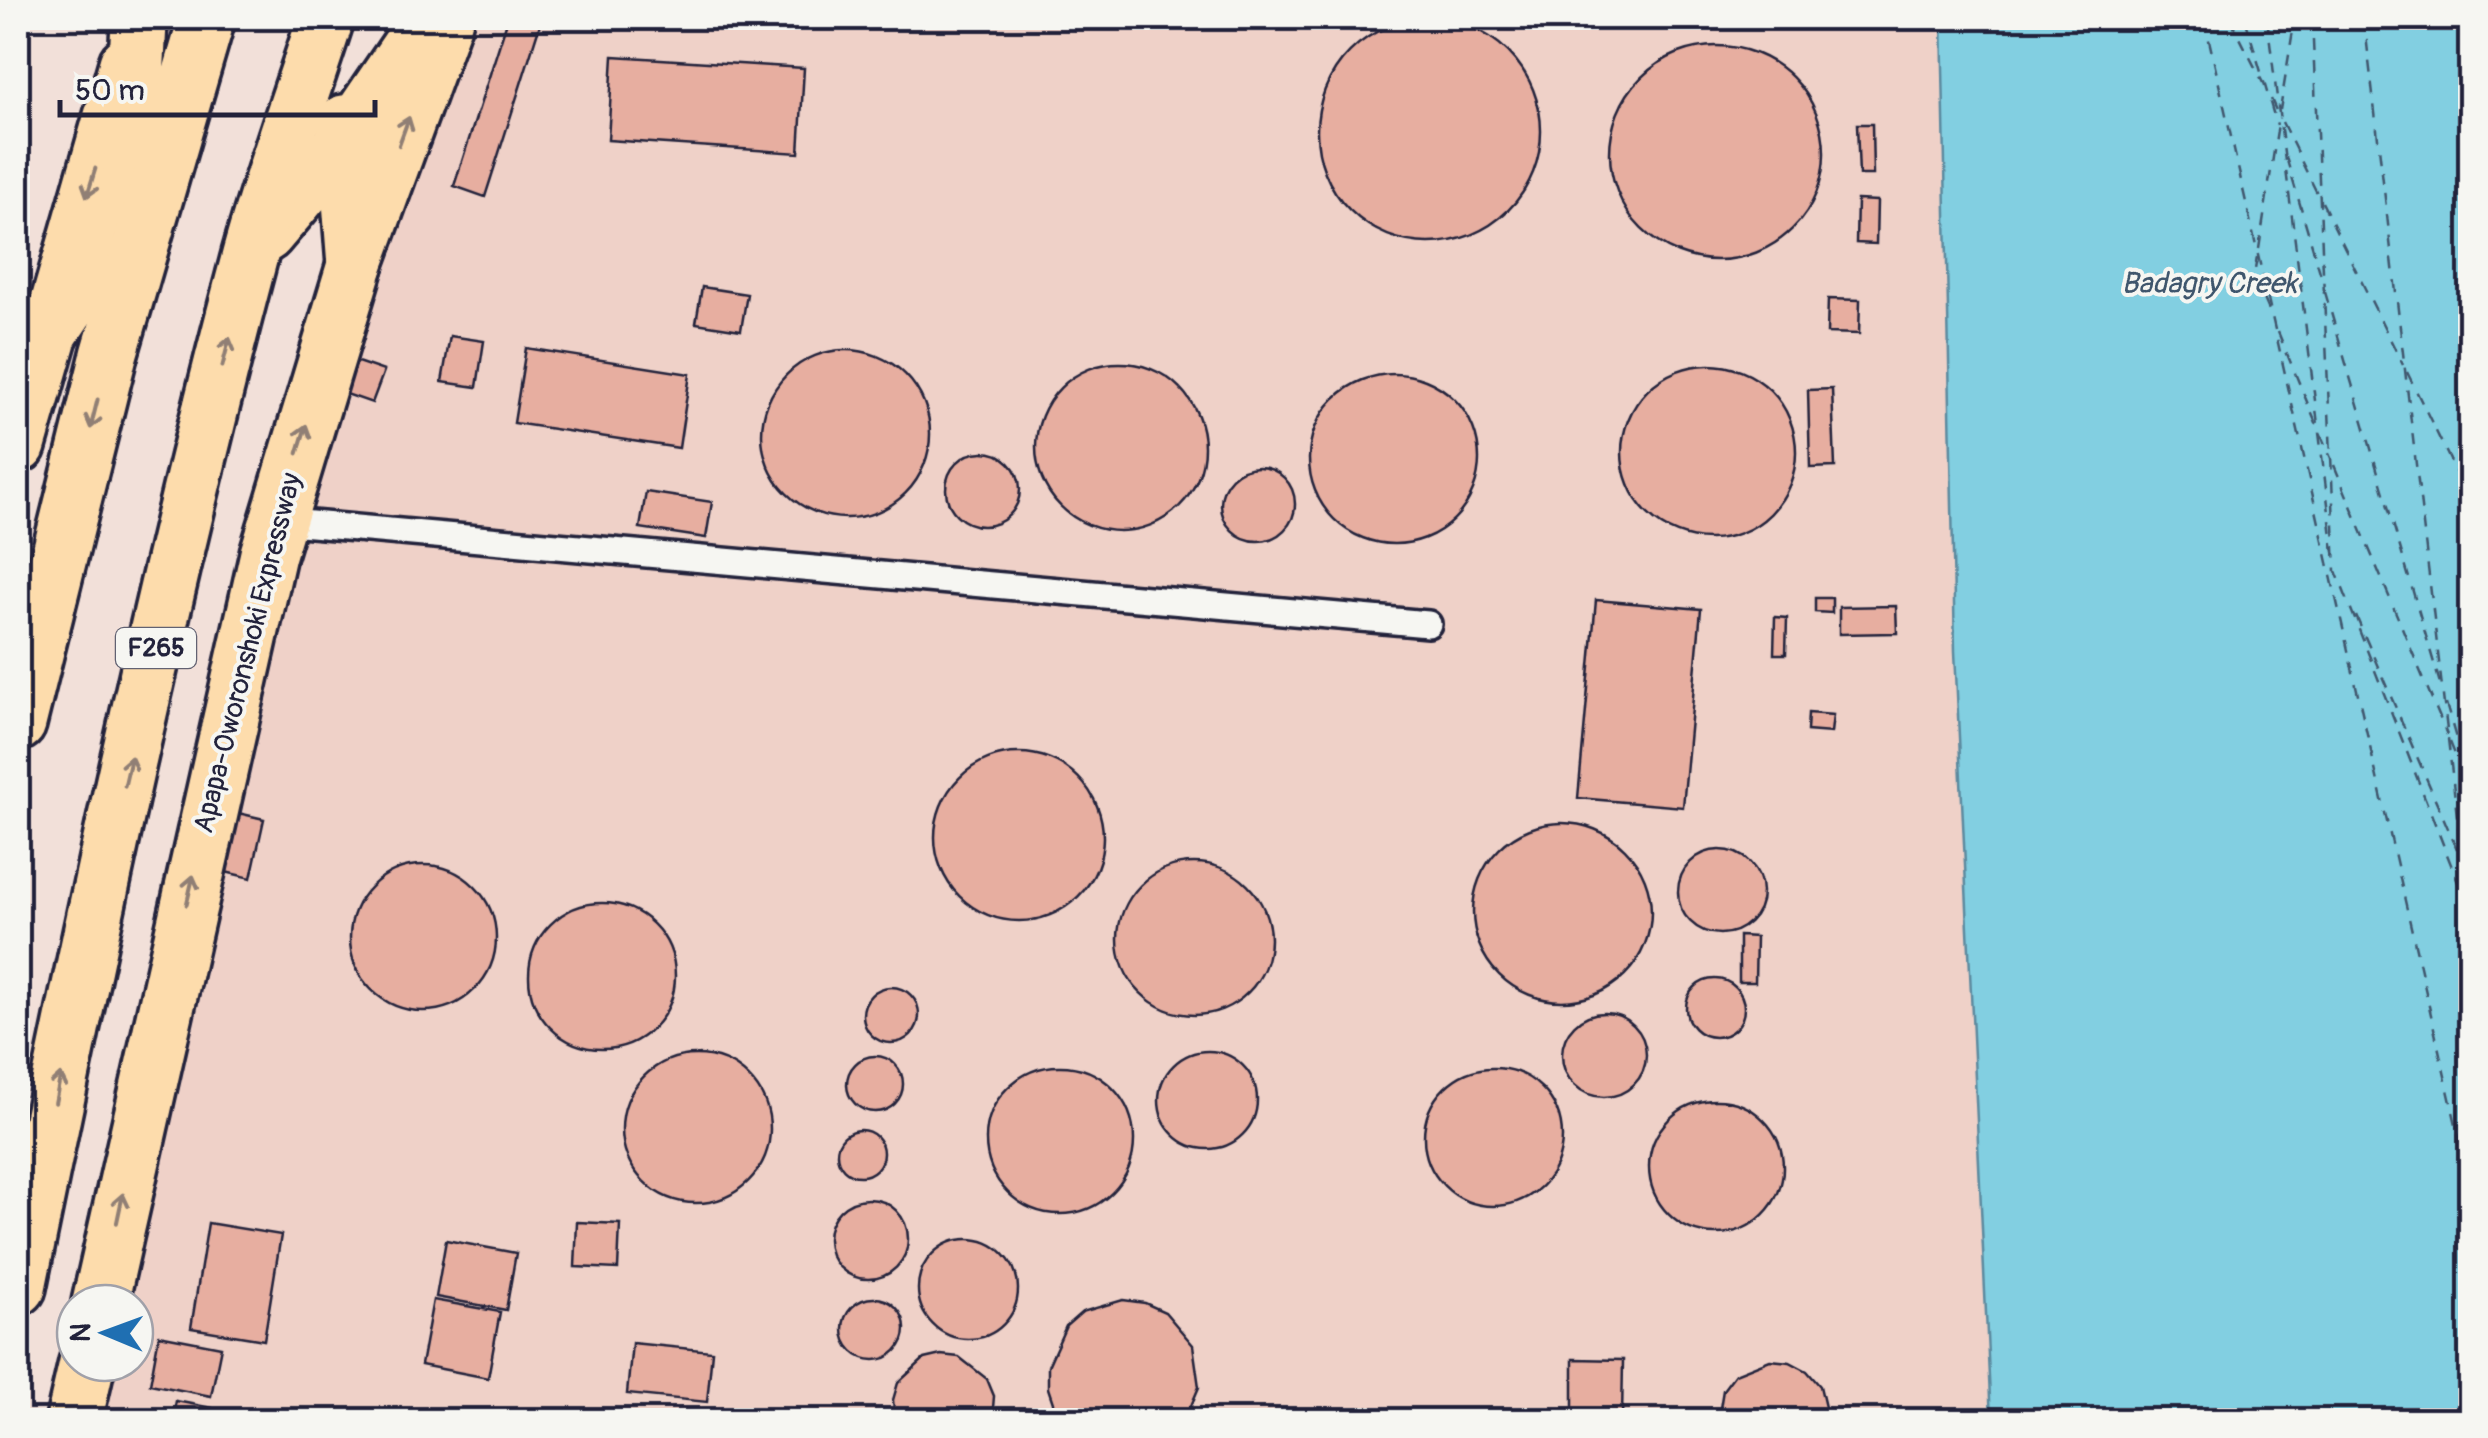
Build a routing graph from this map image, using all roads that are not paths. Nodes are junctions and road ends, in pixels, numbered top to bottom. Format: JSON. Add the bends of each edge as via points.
{"nodes":[{"id":1,"x":326,"y":18,"type":"edge"},
{"id":2,"x":337,"y":18,"type":"edge"},
{"id":3,"x":429,"y":18,"type":"edge"},
{"id":4,"x":445,"y":18,"type":"edge"},
{"id":5,"x":140,"y":20,"type":"edge"},
{"id":6,"x":200,"y":41,"type":"edge"},
{"id":7,"x":346,"y":140,"type":"junction"},
{"id":8,"x":128,"y":222,"type":"junction"},
{"id":9,"x":251,"y":252,"type":"junction"},
{"id":10,"x":355,"y":264,"type":"junction"},
{"id":11,"x":44,"y":342,"type":"junction"},
{"id":12,"x":109,"y":355,"type":"junction"},
{"id":13,"x":18,"y":445,"type":"edge"},
{"id":14,"x":278,"y":521,"type":"junction"},
{"id":15,"x":1428,"y":624,"type":"dead end"},
{"id":16,"x":18,"y":723,"type":"edge"},
{"id":17,"x":105,"y":1283,"type":"edge"},
{"id":18,"x":18,"y":1286,"type":"edge"},
{"id":19,"x":82,"y":1383,"type":"edge"},
{"id":20,"x":74,"y":1420,"type":"edge"}],
"edges":[{"from":1,"to":9,"type":"main road","number":"F265"},
{"from":2,"to":7,"type":"main road"},
{"from":3,"to":7,"type":"main road"},
{"from":10,"to":4,"type":"main road","name":"Apapa-Oworonshoki Expressway","one_way":true},
{"from":5,"to":8,"type":"main road"},
{"from":5,"to":11,"type":"main road","one_way":true},
{"from":6,"to":8,"type":"main road"},
{"from":6,"to":12,"type":"main road"},
{"from":7,"to":9,"type":"main road"},
{"from":7,"to":10,"type":"main road"},
{"from":8,"to":11,"type":"main road"},
{"from":8,"to":12,"type":"main road"},
{"from":18,"to":9,"type":"main road","number":"F265","one_way":true,"via":[[80,979]]},
{"from":14,"to":10,"type":"main road","name":"Apapa-Oworonshoki Expressway","one_way":true},
{"from":11,"to":13,"type":"main road"},
{"from":12,"to":16,"type":"main road","one_way":true},
{"from":14,"to":15,"type":"lane"},
{"from":17,"to":14,"type":"main road","name":"Apapa-Oworonshoki Expressway","one_way":true},
{"from":19,"to":20,"type":"main road"}]}
